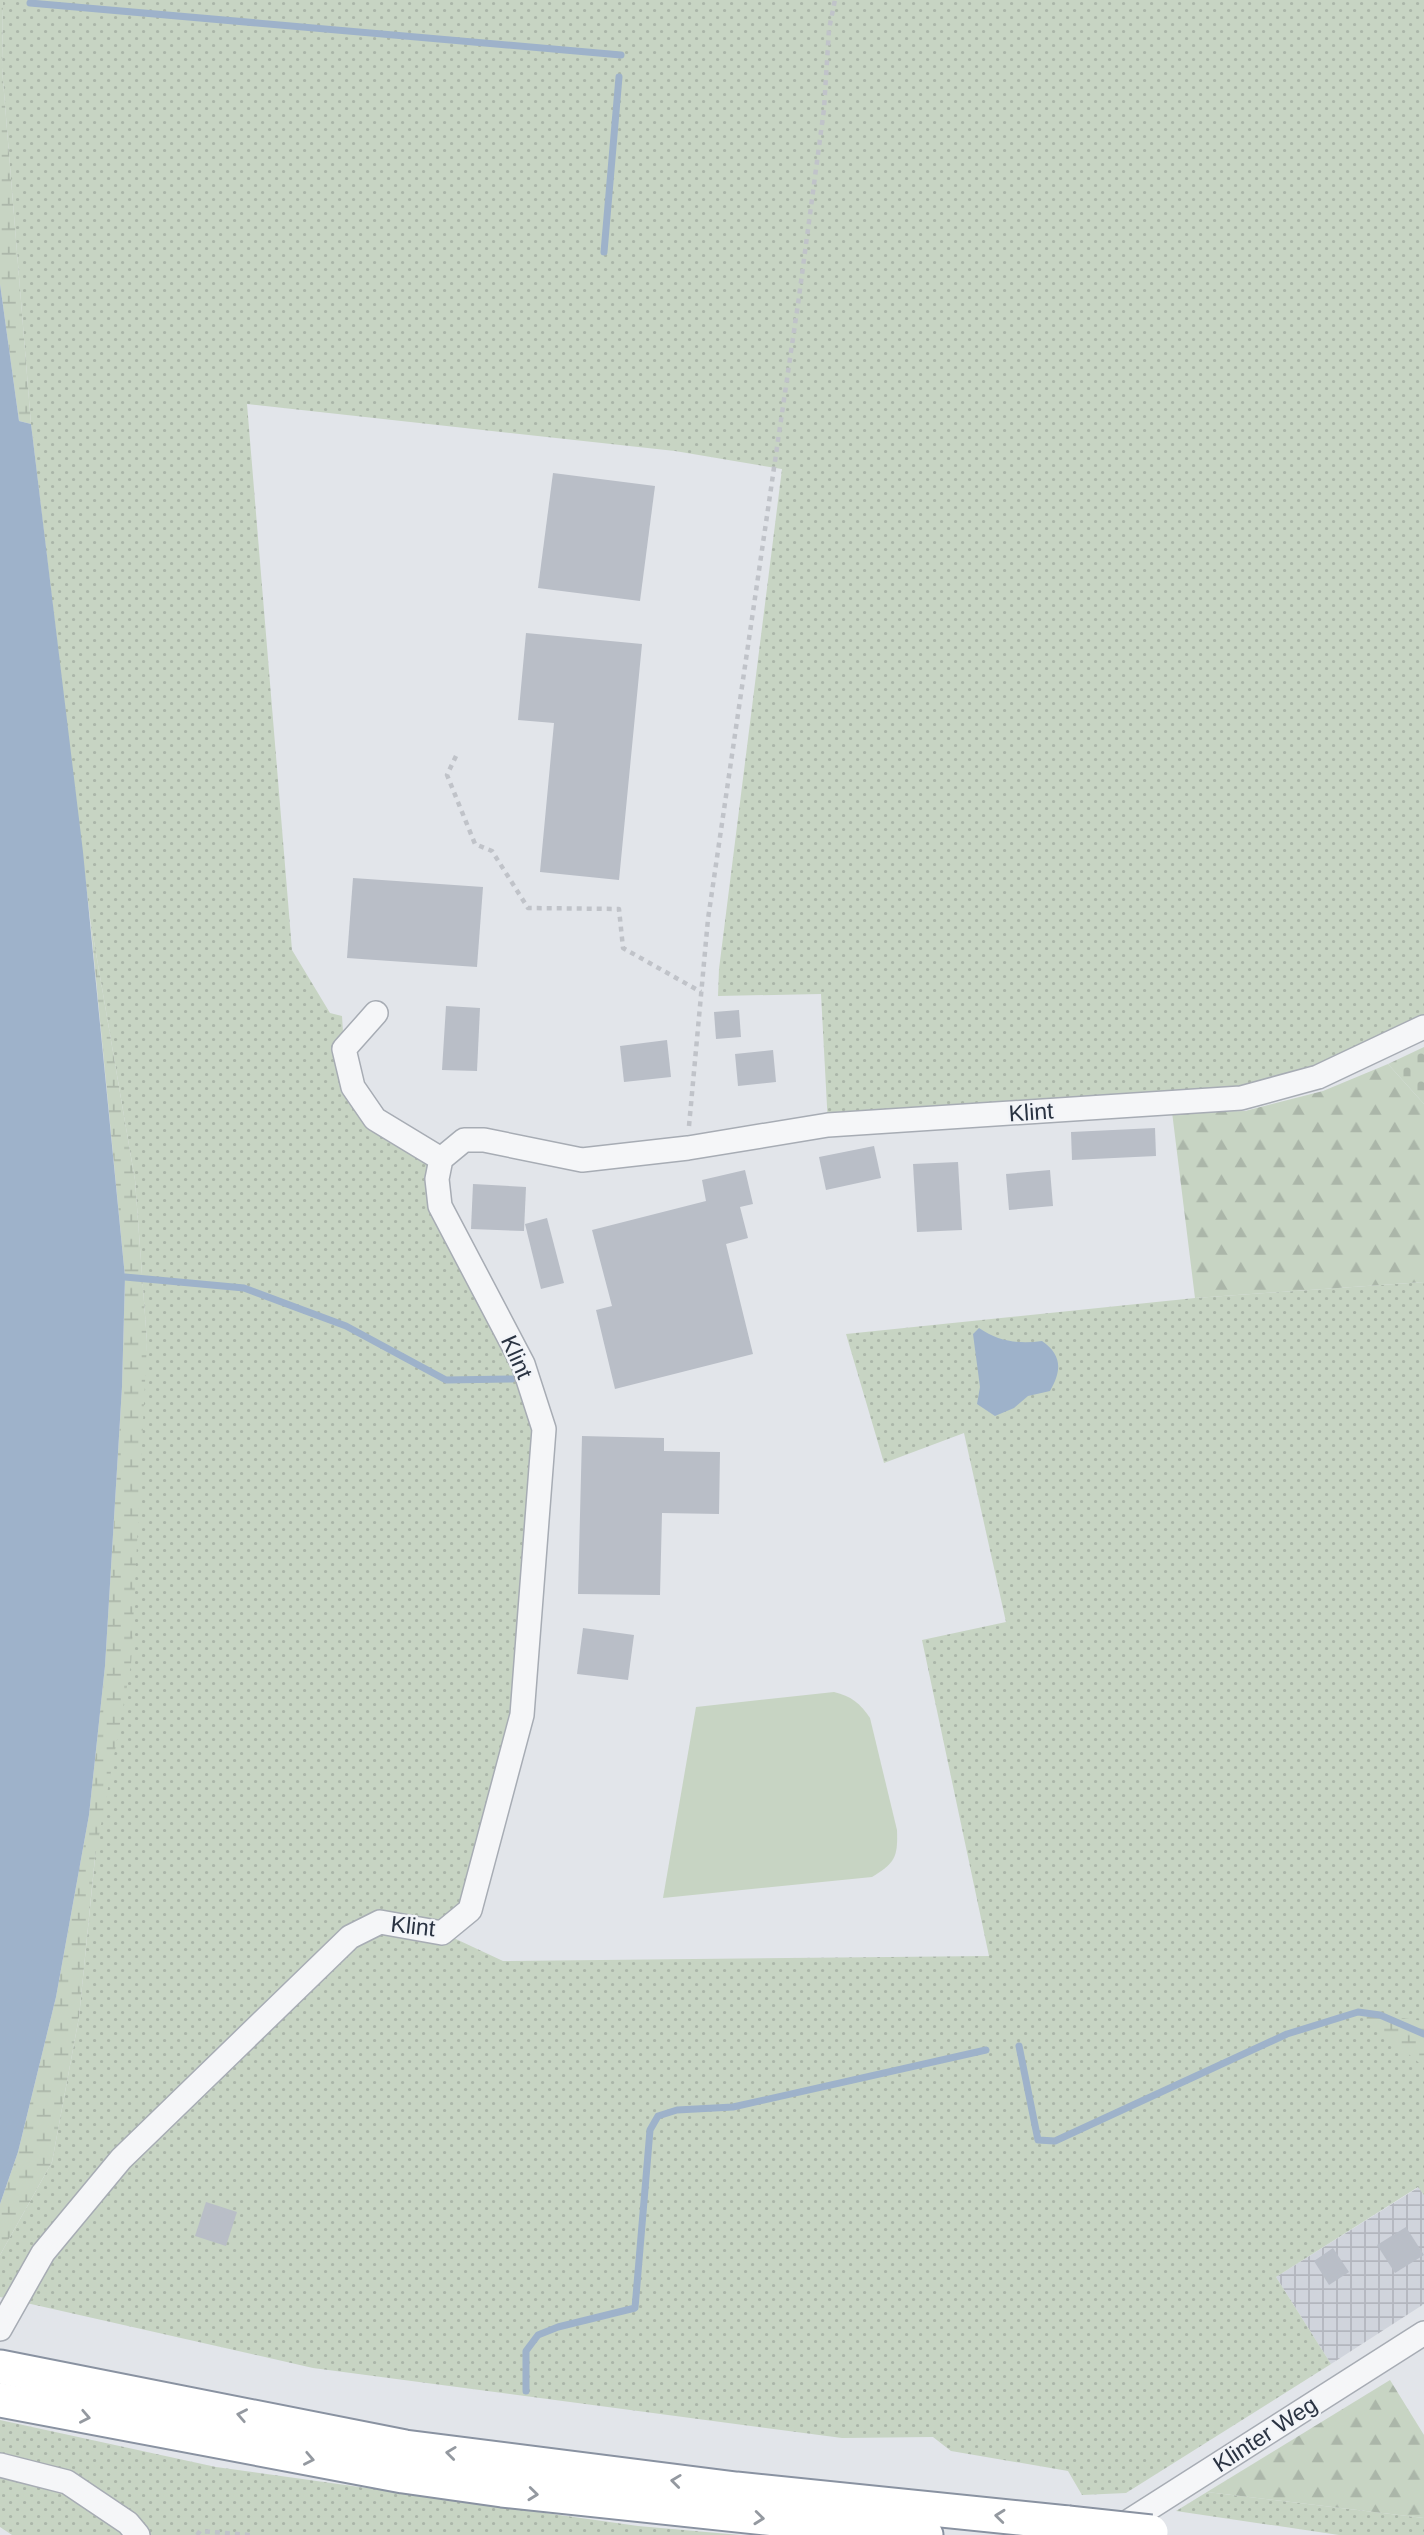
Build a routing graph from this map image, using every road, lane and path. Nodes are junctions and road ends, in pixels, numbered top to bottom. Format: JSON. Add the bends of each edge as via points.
{"nodes":[{"id":1,"x":835,"y":0,"type":"edge"},
{"id":2,"x":456,"y":756,"type":"dead end"},
{"id":3,"x":701,"y":992,"type":"junction"},
{"id":4,"x":376,"y":1013,"type":"dead end"},
{"id":5,"x":1424,"y":1027,"type":"edge"},
{"id":6,"x":688,"y":1148,"type":"junction"},
{"id":7,"x":441,"y":1159,"type":"junction"},
{"id":8,"x":0,"y":2329,"type":"edge"},
{"id":9,"x":1424,"y":2333,"type":"edge"},
{"id":10,"x":12,"y":2386,"type":"edge"},
{"id":11,"x":0,"y":2465,"type":"edge"},
{"id":12,"x":1161,"y":2534,"type":"edge"},
{"id":13,"x":138,"y":2535,"type":"edge"},
{"id":14,"x":197,"y":2535,"type":"edge"},
{"id":15,"x":250,"y":2535,"type":"edge"},
{"id":16,"x":926,"y":2535,"type":"edge"},
{"id":17,"x":1107,"y":2535,"type":"edge"}],
"edges":[{"from":1,"to":3,"type":"path","via":[[799,297]]},
{"from":2,"to":3,"type":"path","via":[[447,775],[475,844],[492,851],[528,908],[619,909],[623,948]]},
{"from":3,"to":6,"type":"path"},
{"from":4,"to":7,"type":"street","via":[[344,1049],[353,1087],[375,1119]]},
{"from":5,"to":6,"type":"street","name":"Klint","via":[[1318,1077],[1241,1098],[828,1125]]},
{"from":6,"to":7,"type":"street","name":"Klint","via":[[582,1160],[464,1140]]},
{"from":7,"to":8,"type":"street","name":"Klint","via":[[440,1206],[523,1364],[544,1429],[522,1715],[470,1910],[442,1933],[380,1922],[350,1937],[121,2159],[43,2253]]},
{"from":9,"to":17,"type":"street","name":"Klinter Weg"},
{"from":12,"to":10,"type":"highway","one_way":true,"bridge":true,"via":[[736,2489],[405,2447]]},
{"from":10,"to":16,"type":"highway","one_way":true,"via":[[403,2476]]},
{"from":11,"to":13,"type":"street","via":[[67,2482],[128,2523]]},
{"from":14,"to":15,"type":"path","via":[[200,2531]]}]}
